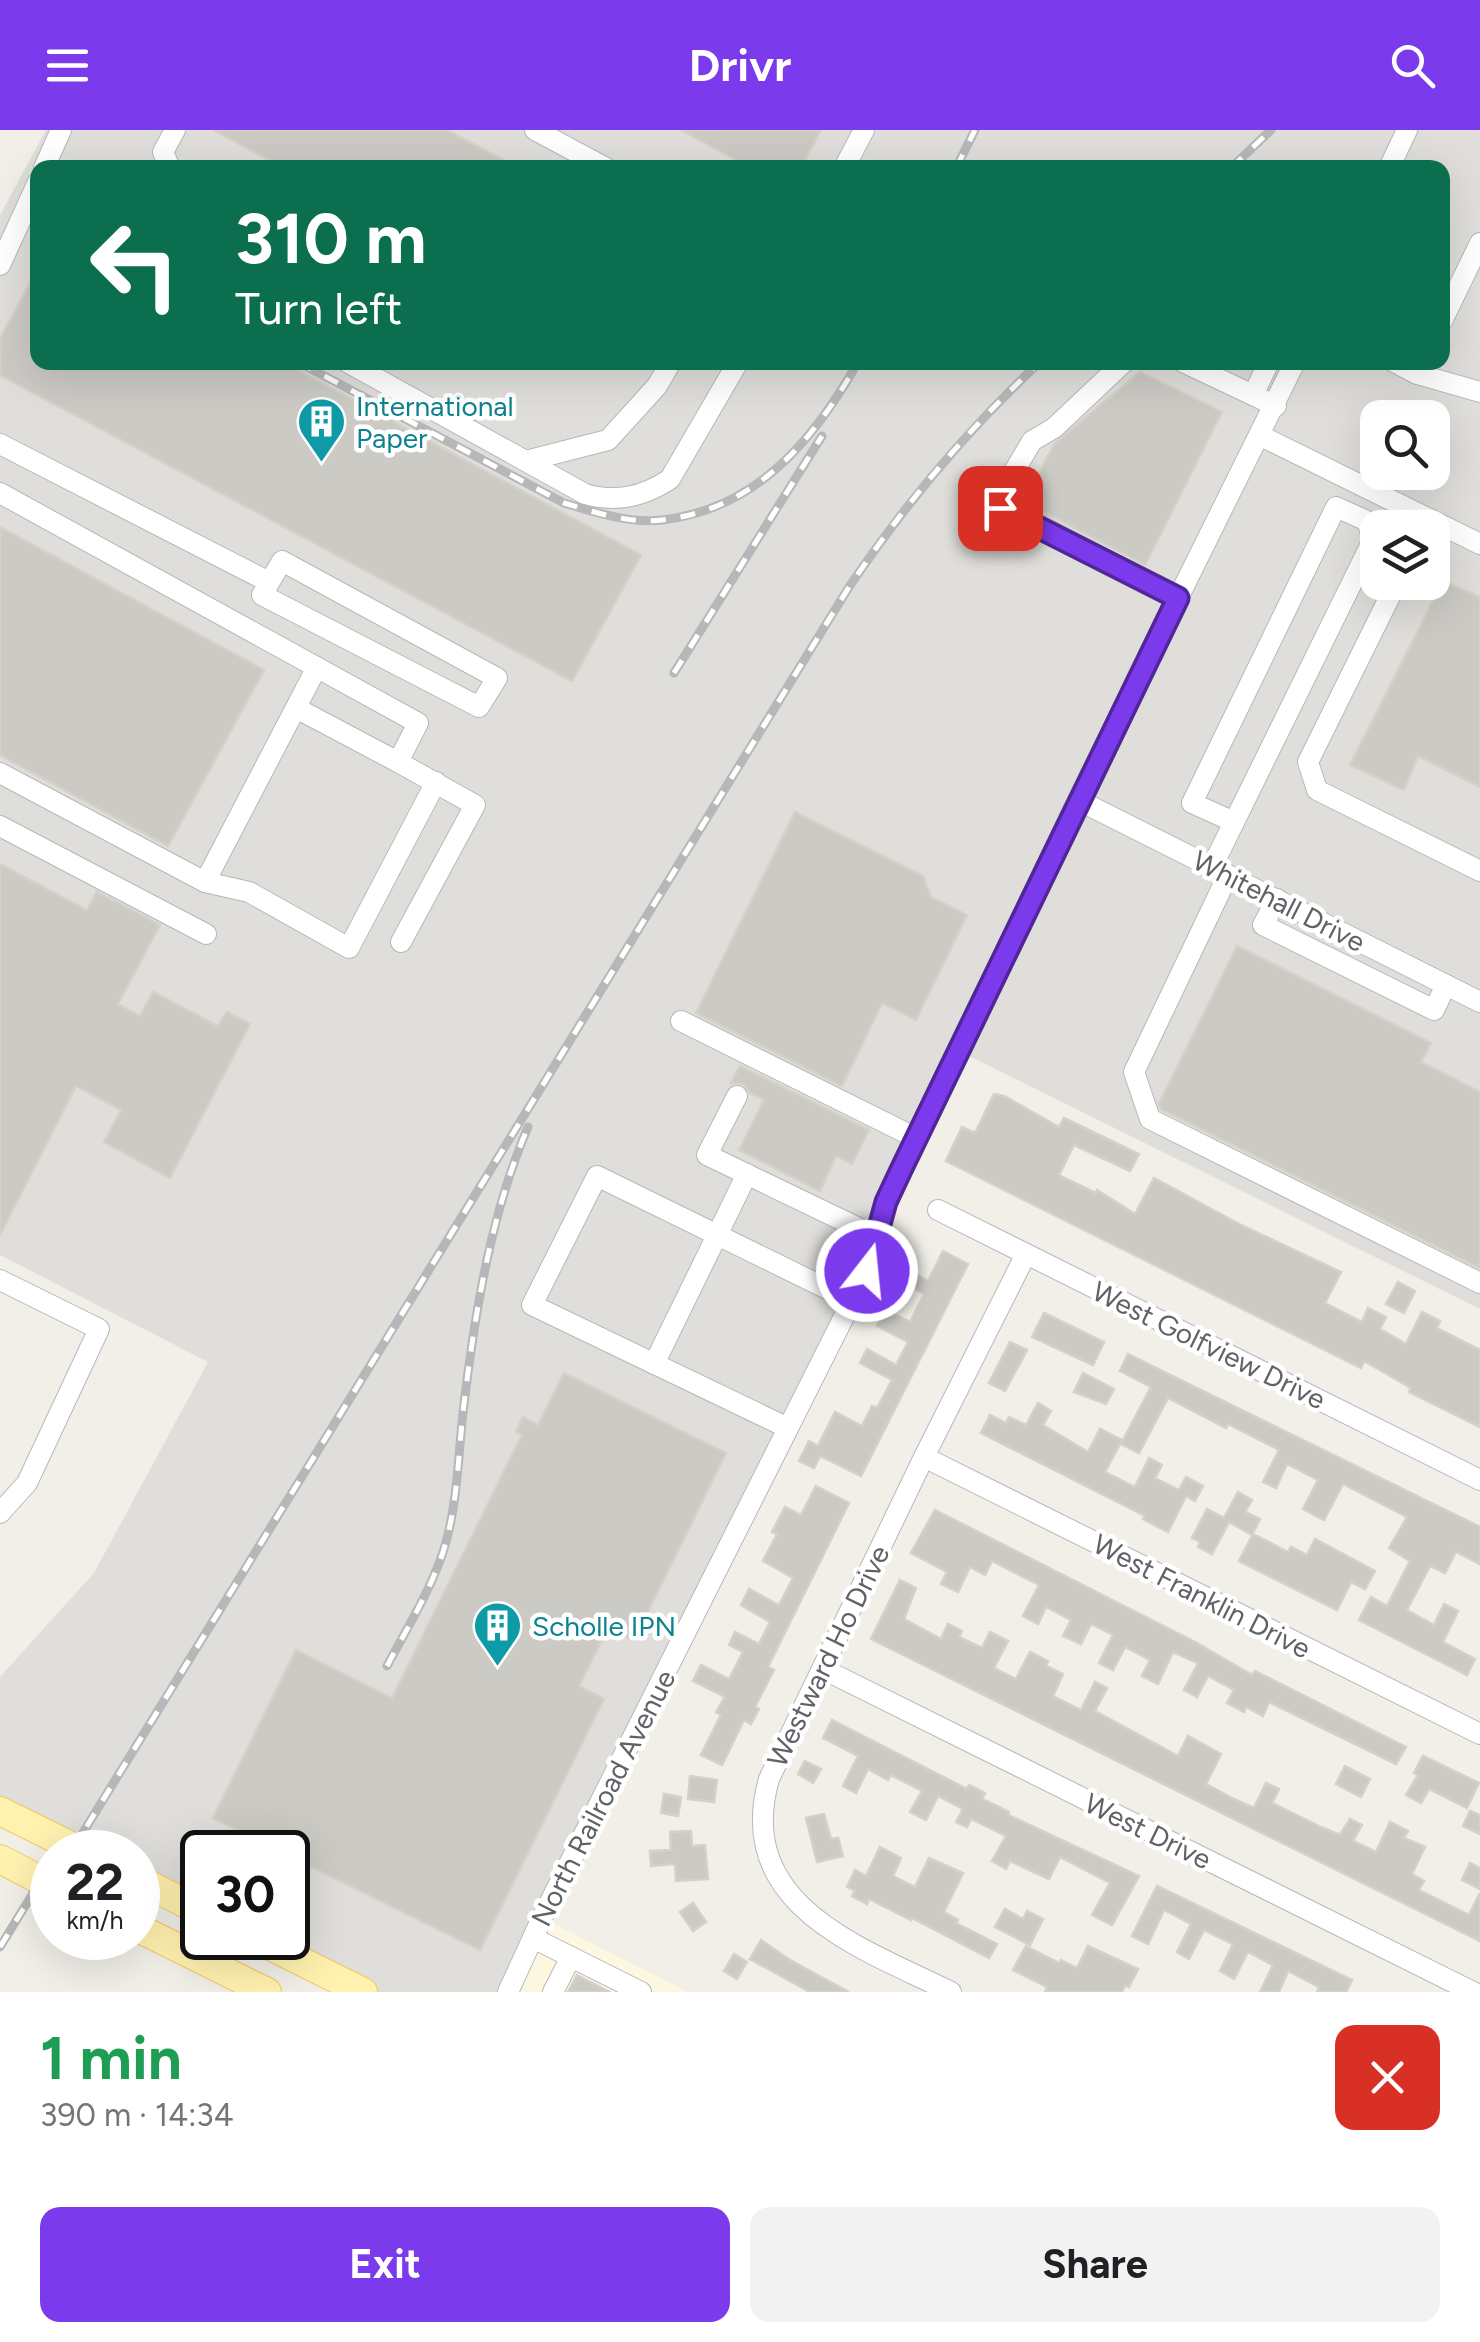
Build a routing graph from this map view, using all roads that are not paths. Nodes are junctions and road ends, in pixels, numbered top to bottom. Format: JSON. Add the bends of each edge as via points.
{"nodes":[{"id":1,"x":61,"y":130,"type":"edge"},
{"id":2,"x":174,"y":130,"type":"edge"},
{"id":3,"x":535,"y":130,"type":"edge"},
{"id":4,"x":864,"y":130,"type":"edge"},
{"id":5,"x":1407,"y":130,"type":"edge"},
{"id":6,"x":48,"y":160,"type":"edge"},
{"id":7,"x":166,"y":160,"type":"edge"},
{"id":8,"x":591,"y":160,"type":"edge"},
{"id":9,"x":848,"y":160,"type":"edge"},
{"id":10,"x":1393,"y":160,"type":"edge"},
{"id":11,"x":30,"y":200,"type":"edge"},
{"id":12,"x":1480,"y":243,"type":"edge"},
{"id":13,"x":0,"y":265,"type":"edge"},
{"id":14,"x":1450,"y":304,"type":"edge"},
{"id":15,"x":361,"y":370,"type":"edge"},
{"id":16,"x":667,"y":370,"type":"edge"},
{"id":17,"x":734,"y":370,"type":"edge"},
{"id":18,"x":1116,"y":370,"type":"edge"},
{"id":19,"x":1200,"y":370,"type":"edge"},
{"id":20,"x":1265,"y":370,"type":"edge"},
{"id":21,"x":1292,"y":370,"type":"edge"},
{"id":22,"x":1425,"y":370,"type":"edge"},
{"id":23,"x":1480,"y":392,"type":"edge"},
{"id":24,"x":1253,"y":395,"type":"junction"},
{"id":25,"x":1276,"y":406,"type":"junction"},
{"id":26,"x":1261,"y":436,"type":"junction"},
{"id":27,"x":0,"y":444,"type":"edge"},
{"id":28,"x":526,"y":462,"type":"junction"},
{"id":29,"x":0,"y":493,"type":"edge"},
{"id":30,"x":1401,"y":510,"type":"edge"},
{"id":31,"x":1450,"y":532,"type":"edge"},
{"id":32,"x":1480,"y":544,"type":"edge"},
{"id":33,"x":268,"y":582,"type":"junction"},
{"id":34,"x":1178,"y":598,"type":"junction"},
{"id":35,"x":1388,"y":600,"type":"edge"},
{"id":36,"x":317,"y":668,"type":"junction"},
{"id":37,"x":296,"y":708,"type":"junction"},
{"id":38,"x":398,"y":762,"type":"junction"},
{"id":39,"x":0,"y":773,"type":"edge"},
{"id":40,"x":436,"y":782,"type":"junction"},
{"id":41,"x":1078,"y":800,"type":"junction"},
{"id":42,"x":1234,"y":822,"type":"junction"},
{"id":43,"x":0,"y":826,"type":"edge"},
{"id":44,"x":1220,"y":871,"type":"junction"},
{"id":45,"x":1480,"y":871,"type":"edge"},
{"id":46,"x":205,"y":882,"type":"junction"},
{"id":47,"x":1277,"y":899,"type":"junction"},
{"id":48,"x":206,"y":934,"type":"dead end"},
{"id":49,"x":401,"y":942,"type":"dead end"},
{"id":50,"x":1446,"y":986,"type":"junction"},
{"id":51,"x":1480,"y":1002,"type":"edge"},
{"id":52,"x":680,"y":1022,"type":"dead end"},
{"id":53,"x":736,"y":1096,"type":"dead end"},
{"id":54,"x":916,"y":1138,"type":"junction"},
{"id":55,"x":747,"y":1174,"type":"junction"},
{"id":56,"x":938,"y":1210,"type":"dead end"},
{"id":57,"x":718,"y":1235,"type":"junction"},
{"id":58,"x":877,"y":1237,"type":"junction"},
{"id":59,"x":1026,"y":1254,"type":"junction"},
{"id":60,"x":0,"y":1280,"type":"edge"},
{"id":61,"x":1480,"y":1283,"type":"edge"},
{"id":62,"x":852,"y":1300,"type":"junction"},
{"id":63,"x":654,"y":1364,"type":"junction"},
{"id":64,"x":788,"y":1428,"type":"junction"},
{"id":65,"x":924,"y":1457,"type":"junction"},
{"id":66,"x":1480,"y":1480,"type":"edge"},
{"id":67,"x":0,"y":1513,"type":"edge"},
{"id":68,"x":822,"y":1669,"type":"junction"},
{"id":69,"x":1480,"y":1734,"type":"edge"},
{"id":70,"x":0,"y":1811,"type":"edge"},
{"id":71,"x":39,"y":1830,"type":"edge"},
{"id":72,"x":0,"y":1860,"type":"edge"},
{"id":73,"x":30,"y":1875,"type":"edge"},
{"id":74,"x":533,"y":1938,"type":"junction"},
{"id":75,"x":160,"y":1939,"type":"edge"},
{"id":76,"x":571,"y":1958,"type":"junction"},
{"id":77,"x":298,"y":1960,"type":"edge"},
{"id":78,"x":267,"y":1992,"type":"edge"},
{"id":79,"x":363,"y":1992,"type":"edge"},
{"id":80,"x":508,"y":1992,"type":"edge"},
{"id":81,"x":553,"y":1992,"type":"edge"},
{"id":82,"x":640,"y":1992,"type":"edge"},
{"id":83,"x":951,"y":1992,"type":"edge"},
{"id":84,"x":1474,"y":1992,"type":"edge"}],
"edges":[{"from":1,"to":6,"type":"street"},
{"from":2,"to":7,"type":"street","via":[[163,152]]},
{"from":3,"to":8,"type":"street"},
{"from":4,"to":9,"type":"street"},
{"from":5,"to":10,"type":"street"},
{"from":11,"to":13,"type":"street"},
{"from":12,"to":14,"type":"street"},
{"from":15,"to":28,"type":"street"},
{"from":16,"to":28,"type":"street","via":[[608,440]]},
{"from":17,"to":28,"type":"street","via":[[685,459],[652,491],[604,500]]},
{"from":18,"to":34,"type":"street","via":[[1032,441],[996,502]]},
{"from":19,"to":24,"type":"street"},
{"from":20,"to":24,"type":"street"},
{"from":21,"to":25,"type":"street","name":"North Railroad Avenue"},
{"from":22,"to":23,"type":"street"},
{"from":24,"to":25,"type":"street"},
{"from":25,"to":26,"type":"street","name":"North Railroad Avenue"},
{"from":26,"to":30,"type":"street"},
{"from":26,"to":34,"type":"street","name":"North Railroad Avenue"},
{"from":27,"to":33,"type":"street"},
{"from":29,"to":36,"type":"street"},
{"from":31,"to":32,"type":"street"},
{"from":33,"to":33,"type":"street","via":[[282,561],[497,678],[479,707],[262,595]]},
{"from":34,"to":41,"type":"street","name":"North Railroad Avenue"},
{"from":35,"to":45,"type":"street","via":[[1308,762],[1317,790]]},
{"from":36,"to":37,"type":"street"},
{"from":36,"to":38,"type":"street","via":[[418,722]]},
{"from":37,"to":38,"type":"street"},
{"from":37,"to":46,"type":"street"},
{"from":38,"to":40,"type":"street"},
{"from":39,"to":46,"type":"street"},
{"from":40,"to":46,"type":"street","via":[[349,948],[248,892]]},
{"from":40,"to":49,"type":"street","via":[[475,805]]},
{"from":41,"to":44,"type":"street","name":"Whitehall Drive"},
{"from":41,"to":54,"type":"street","name":"North Railroad Avenue"},
{"from":42,"to":42,"type":"street","via":[[1373,540],[1367,520],[1336,507],[1192,803]]},
{"from":42,"to":44,"type":"street"},
{"from":43,"to":48,"type":"street"},
{"from":44,"to":47,"type":"street","name":"Whitehall Drive"},
{"from":44,"to":61,"type":"street","via":[[1134,1072],[1150,1120]]},
{"from":47,"to":50,"type":"street","name":"Whitehall Drive"},
{"from":47,"to":50,"type":"street","via":[[1264,925],[1434,1010]]},
{"from":50,"to":51,"type":"street","name":"Whitehall Drive"},
{"from":52,"to":54,"type":"street"},
{"from":53,"to":55,"type":"street","via":[[707,1154]]},
{"from":54,"to":58,"type":"street","name":"North Railroad Avenue"},
{"from":55,"to":57,"type":"street"},
{"from":55,"to":58,"type":"street"},
{"from":56,"to":59,"type":"street","name":"West Golfview Drive"},
{"from":57,"to":62,"type":"street"},
{"from":57,"to":63,"type":"street"},
{"from":57,"to":63,"type":"street","via":[[598,1176],[532,1305]]},
{"from":58,"to":62,"type":"street","name":"North Railroad Avenue"},
{"from":59,"to":65,"type":"street","name":"Westward Ho Drive"},
{"from":59,"to":66,"type":"street","name":"West Golfview Drive"},
{"from":60,"to":67,"type":"street","via":[[99,1329],[27,1483]]},
{"from":62,"to":64,"type":"street","name":"North Railroad Avenue"},
{"from":63,"to":64,"type":"street"},
{"from":64,"to":74,"type":"street","name":"North Railroad Avenue"},
{"from":65,"to":68,"type":"street","name":"Westward Ho Drive"},
{"from":65,"to":69,"type":"street","name":"West Franklin Drive"},
{"from":68,"to":83,"type":"street","name":"Westward Ho Drive","via":[[765,1794],[770,1857],[792,1899],[819,1924]]},
{"from":68,"to":84,"type":"street","name":"West Drive"},
{"from":70,"to":71,"type":"main road"},
{"from":72,"to":73,"type":"main road"},
{"from":74,"to":76,"type":"street"},
{"from":74,"to":80,"type":"street","name":"North Railroad Avenue"},
{"from":75,"to":78,"type":"main road"},
{"from":76,"to":81,"type":"street"},
{"from":76,"to":82,"type":"street"},
{"from":77,"to":79,"type":"main road"}]}
